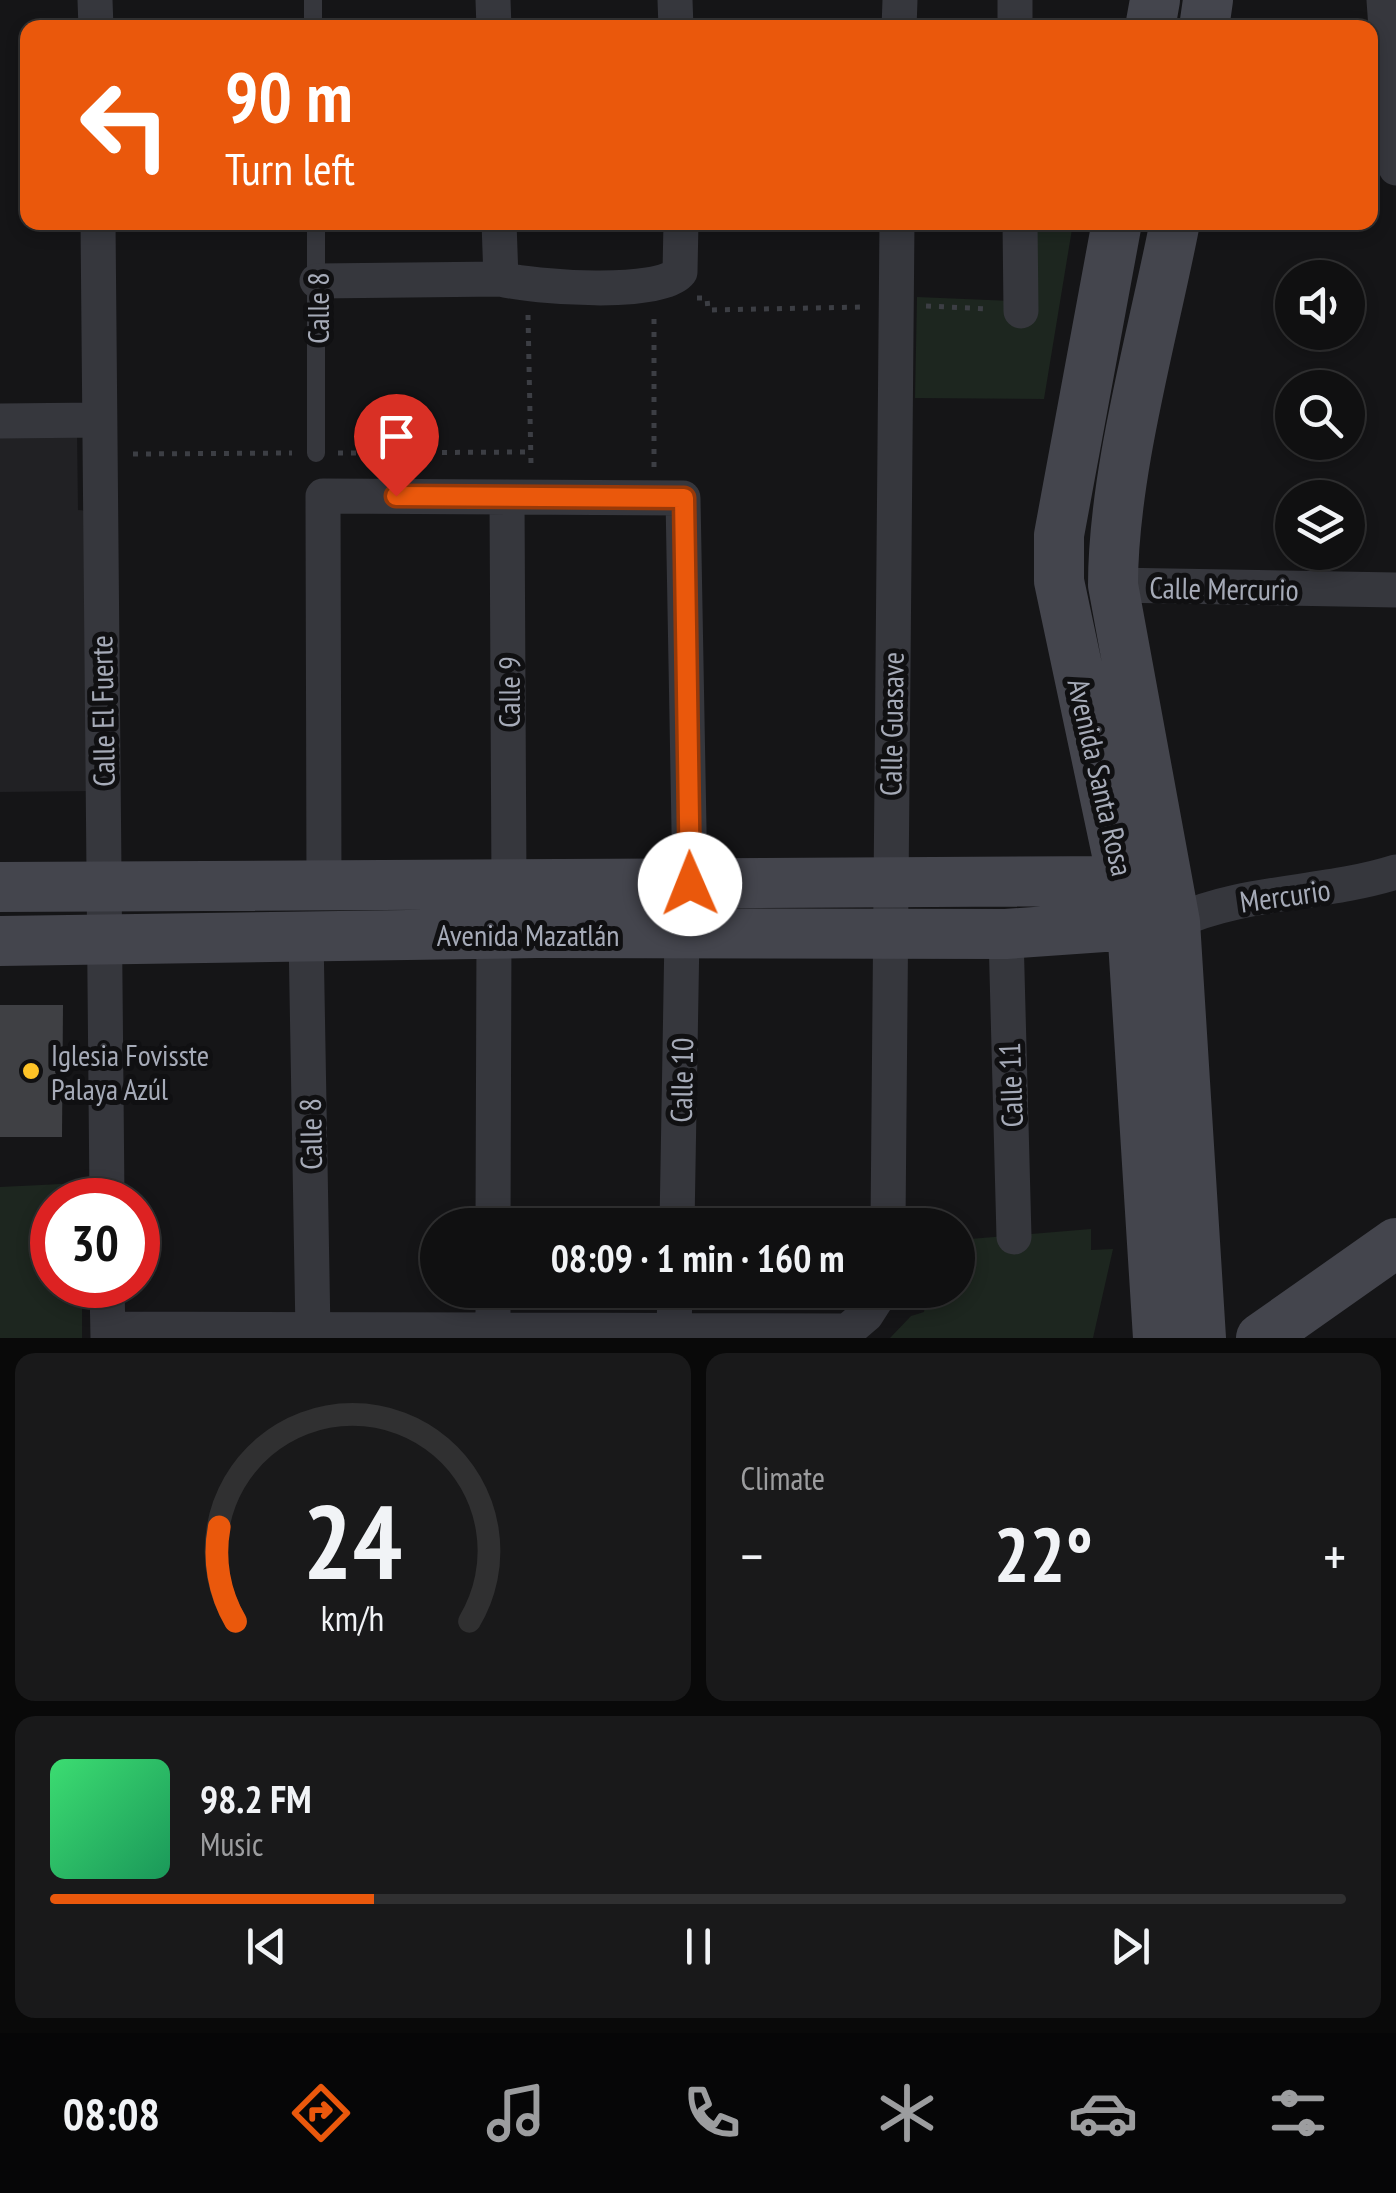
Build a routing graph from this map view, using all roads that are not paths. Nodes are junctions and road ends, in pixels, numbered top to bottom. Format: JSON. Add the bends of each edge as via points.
{"nodes":[{"id":1,"x":1384,"y":0,"type":"edge"},
{"id":2,"x":1396,"y":168,"type":"edge"},
{"id":3,"x":98,"y":230,"type":"edge"},
{"id":4,"x":316,"y":230,"type":"edge"},
{"id":5,"x":501,"y":230,"type":"edge"},
{"id":6,"x":681,"y":230,"type":"edge"},
{"id":7,"x":897,"y":230,"type":"edge"},
{"id":8,"x":1020,"y":230,"type":"edge"},
{"id":9,"x":1116,"y":230,"type":"edge"},
{"id":10,"x":1173,"y":230,"type":"edge"},
{"id":11,"x":317,"y":281,"type":"junction"},
{"id":12,"x":514,"y":282,"type":"junction"},
{"id":13,"x":1022,"y":311,"type":"road end"},
{"id":14,"x":100,"y":420,"type":"junction"},
{"id":15,"x":0,"y":421,"type":"edge"},
{"id":16,"x":316,"y":453,"type":"dead end"},
{"id":17,"x":519,"y":497,"type":"junction"},
{"id":18,"x":1113,"y":585,"type":"junction"},
{"id":19,"x":1396,"y":590,"type":"edge"},
{"id":20,"x":1396,"y":872,"type":"edge"},
{"id":21,"x":690,"y":884,"type":"junction"},
{"id":22,"x":890,"y":885,"type":"junction"},
{"id":23,"x":104,"y":886,"type":"junction"},
{"id":24,"x":0,"y":888,"type":"edge"},
{"id":25,"x":324,"y":888,"type":"junction"},
{"id":26,"x":1162,"y":904,"type":"junction"},
{"id":27,"x":501,"y":911,"type":"junction"},
{"id":28,"x":682,"y":934,"type":"junction"},
{"id":29,"x":1006,"y":934,"type":"junction"},
{"id":30,"x":306,"y":935,"type":"junction"},
{"id":31,"x":888,"y":935,"type":"junction"},
{"id":32,"x":0,"y":941,"type":"edge"},
{"id":33,"x":104,"y":943,"type":"junction"},
{"id":34,"x":106,"y":1178,"type":"edge"},
{"id":35,"x":493,"y":1208,"type":"edge"},
{"id":36,"x":678,"y":1208,"type":"edge"},
{"id":37,"x":888,"y":1208,"type":"edge"},
{"id":38,"x":1014,"y":1236,"type":"dead end"},
{"id":39,"x":1396,"y":1243,"type":"edge"},
{"id":40,"x":107,"y":1308,"type":"edge"},
{"id":41,"x":493,"y":1308,"type":"edge"},
{"id":42,"x":675,"y":1308,"type":"edge"},
{"id":43,"x":870,"y":1308,"type":"edge"},
{"id":44,"x":493,"y":1328,"type":"junction"},
{"id":45,"x":674,"y":1330,"type":"junction"},
{"id":46,"x":108,"y":1333,"type":"edge"},
{"id":47,"x":313,"y":1333,"type":"junction"},
{"id":48,"x":843,"y":1335,"type":"edge"},
{"id":49,"x":1158,"y":1338,"type":"edge"},
{"id":50,"x":1202,"y":1338,"type":"edge"},
{"id":51,"x":1261,"y":1338,"type":"edge"}],
"edges":[{"from":1,"to":2,"type":"street"},
{"from":3,"to":14,"type":"street","name":"Calle El Fuerte"},
{"from":4,"to":11,"type":"lane","name":"Calle 8"},
{"from":5,"to":12,"type":"street"},
{"from":6,"to":12,"type":"street","via":[[682,264],[660,288]]},
{"from":7,"to":22,"type":"street","name":"Calle Guasave"},
{"from":8,"to":13,"type":"street"},
{"from":9,"to":26,"type":"street","name":"Avenida Santa Rosa","via":[[1060,535],[1059,581]]},
{"from":10,"to":18,"type":"street","name":"Avenida Santa Rosa","via":[[1122,491]]},
{"from":11,"to":12,"type":"street"},
{"from":11,"to":16,"type":"lane","name":"Calle 8"},
{"from":14,"to":15,"type":"street"},
{"from":14,"to":23,"type":"street","name":"Calle El Fuerte"},
{"from":17,"to":21,"type":"street","via":[[668,498]]},
{"from":17,"to":25,"type":"street","via":[[323,496]]},
{"from":17,"to":27,"type":"street","name":"Calle 9"},
{"from":18,"to":19,"type":"street","name":"Calle Mercurio"},
{"from":18,"to":26,"type":"street","name":"Avenida Santa Rosa"},
{"from":20,"to":26,"type":"street","name":"Mercurio","via":[[1354,885]]},
{"from":21,"to":22,"type":"street","name":"Avenida Mazatlán"},
{"from":21,"to":27,"type":"street","name":"Avenida Mazatlán"},
{"from":22,"to":26,"type":"street","name":"Avenida Mazatlán"},
{"from":22,"to":31,"type":"street","name":"Calle Guasave"},
{"from":23,"to":24,"type":"street","name":"Avenida Mazatlán"},
{"from":23,"to":25,"type":"street","name":"Avenida Mazatlán"},
{"from":23,"to":33,"type":"street","name":"Calle El Fuerte"},
{"from":25,"to":27,"type":"street","name":"Avenida Mazatlán"},
{"from":26,"to":29,"type":"street","name":"Avenida Mazatlán"},
{"from":26,"to":49,"type":"street","name":"Avenida Santa Rosa"},
{"from":26,"to":50,"type":"street","name":"Avenida Santa Rosa"},
{"from":27,"to":28,"type":"street","name":"Avenida Mazatlán"},
{"from":27,"to":30,"type":"street","name":"Avenida Mazatlán"},
{"from":27,"to":35,"type":"street","name":"Calle 9"},
{"from":28,"to":31,"type":"street","name":"Avenida Mazatlán"},
{"from":28,"to":36,"type":"street","name":"Calle 10"},
{"from":29,"to":31,"type":"street","name":"Avenida Mazatlán"},
{"from":29,"to":38,"type":"street","name":"Calle 11"},
{"from":30,"to":33,"type":"street","name":"Avenida Mazatlán"},
{"from":30,"to":47,"type":"street","name":"Calle 8"},
{"from":31,"to":37,"type":"street","name":"Calle Guasave"},
{"from":32,"to":33,"type":"street","name":"Avenida Mazatlán"},
{"from":33,"to":34,"type":"street","name":"Calle El Fuerte"},
{"from":39,"to":51,"type":"street"},
{"from":40,"to":46,"type":"street"},
{"from":41,"to":44,"type":"street"},
{"from":42,"to":45,"type":"street"},
{"from":43,"to":48,"type":"street"},
{"from":44,"to":45,"type":"street"},
{"from":44,"to":47,"type":"street"},
{"from":45,"to":48,"type":"street"},
{"from":46,"to":47,"type":"street"}]}
